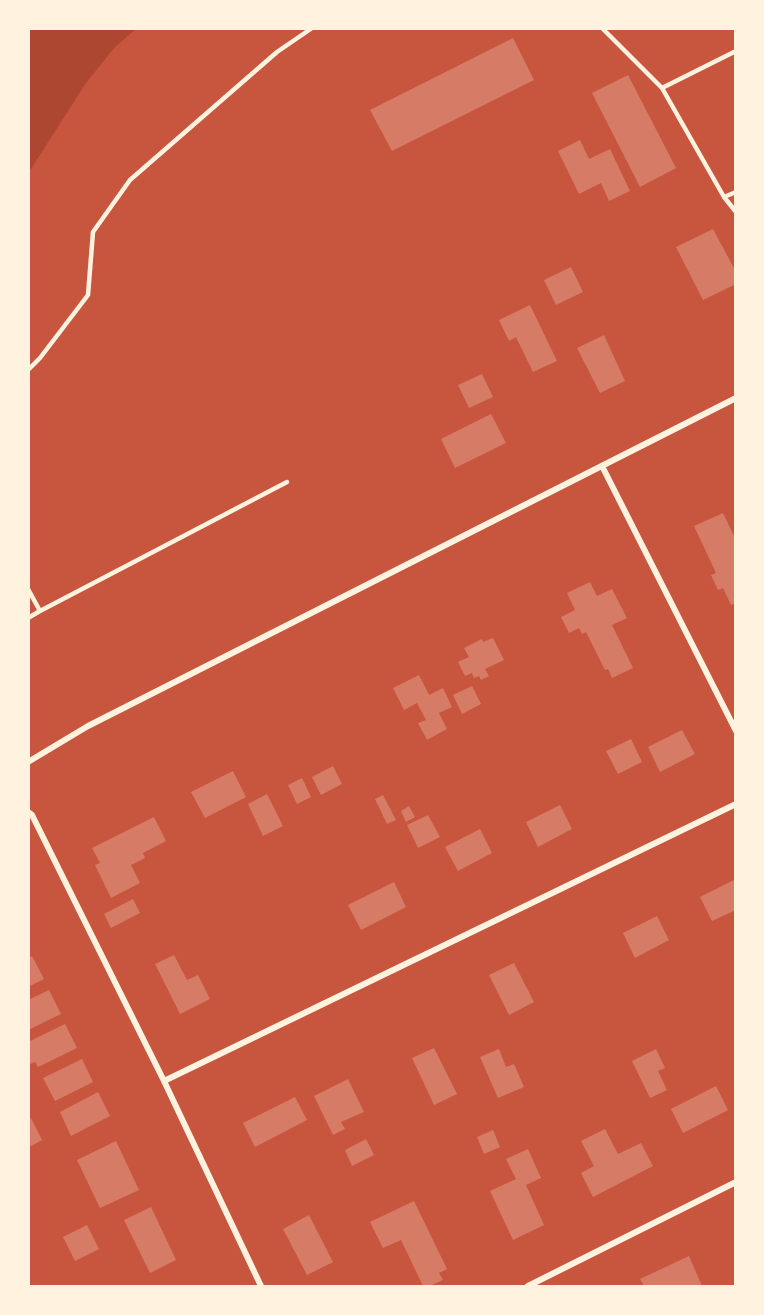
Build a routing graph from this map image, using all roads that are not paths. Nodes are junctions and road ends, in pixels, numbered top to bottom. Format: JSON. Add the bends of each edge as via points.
{"nodes":[{"id":1,"x":312,"y":28,"type":"edge"},
{"id":2,"x":602,"y":28,"type":"edge"},
{"id":3,"x":735,"y":51,"type":"edge"},
{"id":4,"x":662,"y":88,"type":"junction"},
{"id":5,"x":735,"y":192,"type":"edge"},
{"id":6,"x":724,"y":197,"type":"junction"},
{"id":7,"x":735,"y":212,"type":"edge"},
{"id":8,"x":28,"y":370,"type":"edge"},
{"id":9,"x":735,"y":398,"type":"edge"},
{"id":10,"x":602,"y":466,"type":"junction"},
{"id":11,"x":287,"y":483,"type":"dead end"},
{"id":12,"x":28,"y":589,"type":"edge"},
{"id":13,"x":39,"y":611,"type":"junction"},
{"id":14,"x":28,"y":618,"type":"edge"},
{"id":15,"x":735,"y":731,"type":"edge"},
{"id":16,"x":28,"y":762,"type":"edge"},
{"id":17,"x":735,"y":804,"type":"edge"},
{"id":18,"x":28,"y":812,"type":"edge"},
{"id":19,"x":164,"y":1081,"type":"junction"},
{"id":20,"x":735,"y":1182,"type":"edge"},
{"id":21,"x":261,"y":1287,"type":"edge"},
{"id":22,"x":528,"y":1287,"type":"edge"}],
"edges":[{"from":1,"to":8,"type":"lane","via":[[277,52],[130,180],[93,232],[88,295]]},
{"from":2,"to":4,"type":"lane"},
{"from":3,"to":4,"type":"lane"},
{"from":4,"to":6,"type":"lane"},
{"from":5,"to":6,"type":"lane"},
{"from":6,"to":7,"type":"lane"},
{"from":9,"to":10,"type":"street"},
{"from":10,"to":15,"type":"street"},
{"from":10,"to":16,"type":"street","via":[[88,726]]},
{"from":11,"to":13,"type":"lane"},
{"from":12,"to":13,"type":"lane"},
{"from":13,"to":14,"type":"lane"},
{"from":17,"to":19,"type":"street"},
{"from":18,"to":19,"type":"street","via":[[33,815]]},
{"from":19,"to":21,"type":"street"},
{"from":20,"to":22,"type":"street"}]}
